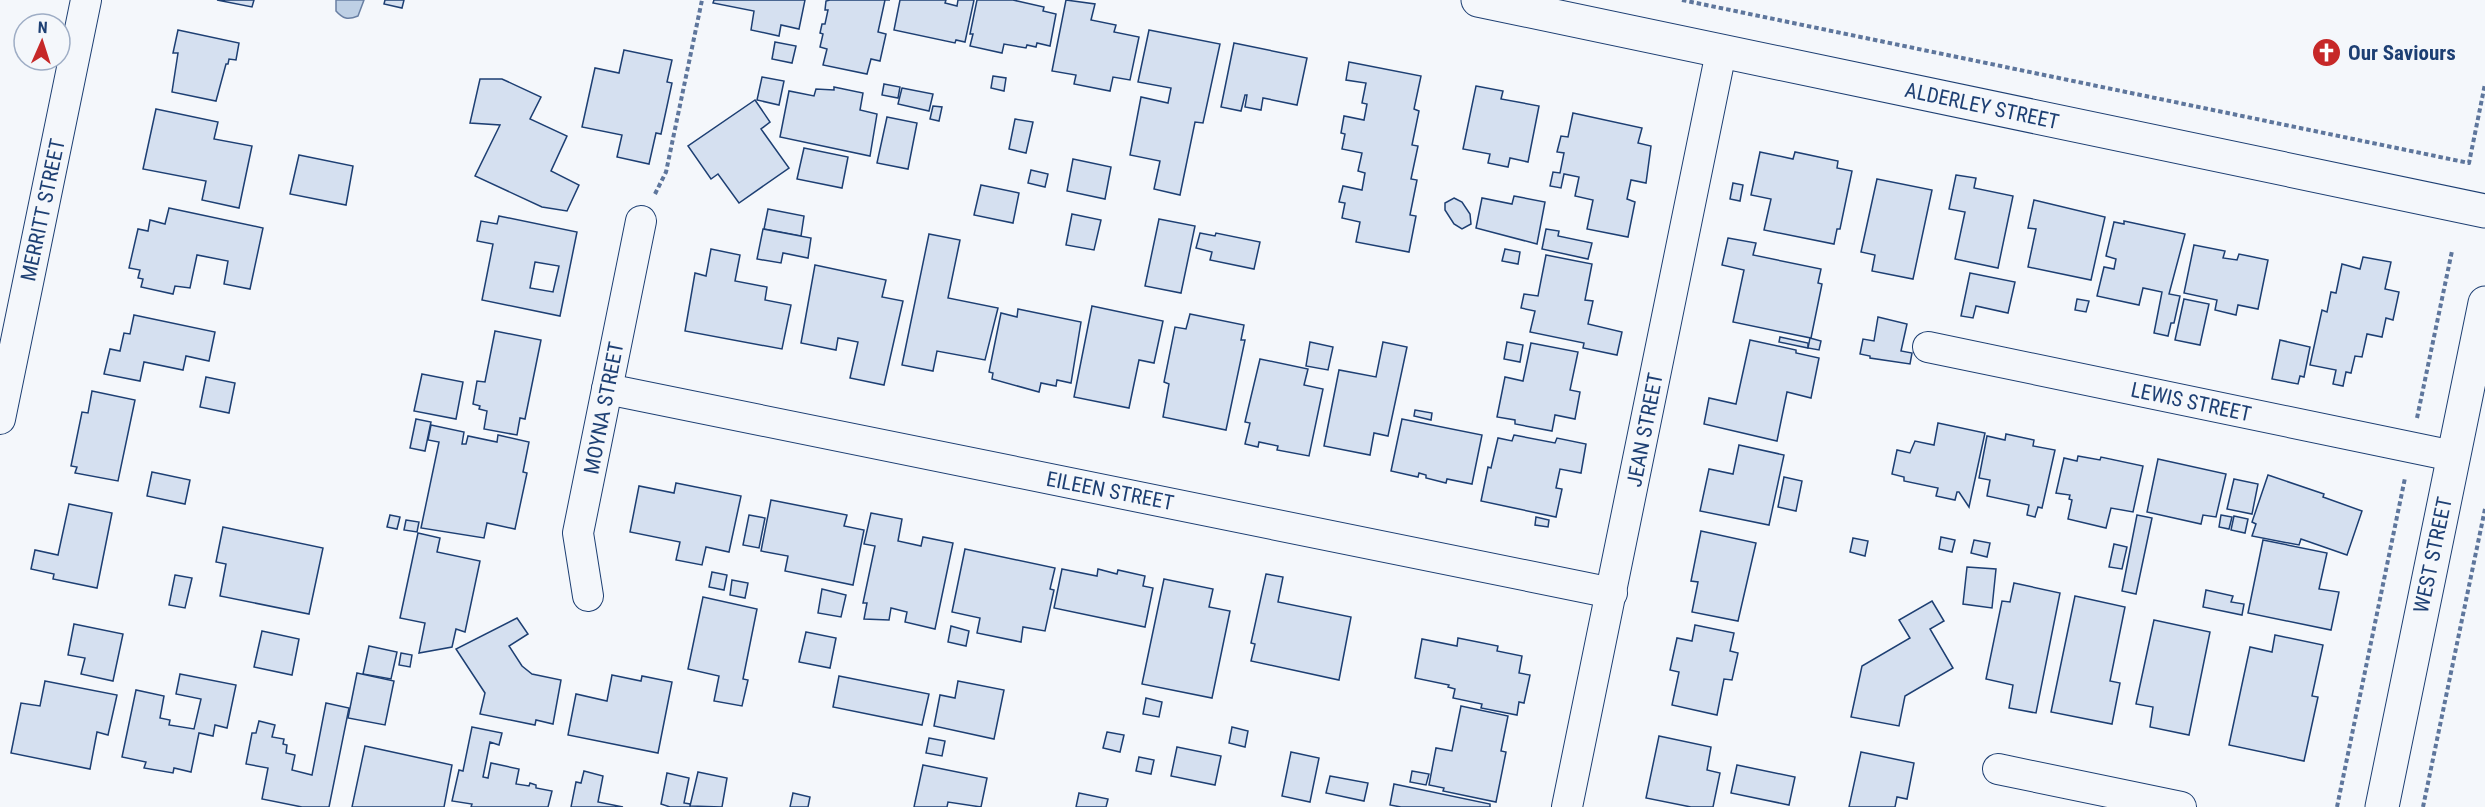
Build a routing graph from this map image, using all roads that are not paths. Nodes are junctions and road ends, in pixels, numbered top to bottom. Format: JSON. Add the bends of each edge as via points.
{"nodes":[{"id":1,"x":86,"y":0,"type":"edge"},
{"id":2,"x":1478,"y":0,"type":"edge"},
{"id":3,"x":1525,"y":5,"type":"edge"},
{"id":4,"x":1721,"y":52,"type":"junction"},
{"id":5,"x":2485,"y":211,"type":"edge"},
{"id":6,"x":641,"y":221,"type":"road end"},
{"id":7,"x":2485,"y":303,"type":"edge"},
{"id":8,"x":1928,"y":347,"type":"dead end"},
{"id":9,"x":607,"y":389,"type":"junction"},
{"id":10,"x":0,"y":419,"type":"edge"},
{"id":11,"x":2453,"y":456,"type":"junction"},
{"id":12,"x":1612,"y":592,"type":"junction"},
{"id":13,"x":588,"y":596,"type":"dead end"},
{"id":14,"x":1998,"y":769,"type":"dead end"},
{"id":15,"x":1568,"y":807,"type":"edge"},
{"id":16,"x":2181,"y":807,"type":"edge"},
{"id":17,"x":2382,"y":807,"type":"edge"}],
"edges":[{"from":1,"to":10,"type":"street","name":"MERRITT STREET"},
{"from":2,"to":3,"type":"street","name":"ALDERLEY STREET"},
{"from":3,"to":4,"type":"street","name":"ALDERLEY STREET"},
{"from":4,"to":5,"type":"street","name":"ALDERLEY STREET"},
{"from":4,"to":12,"type":"street","name":"JEAN STREET"},
{"from":6,"to":9,"type":"street","name":"MOYNA STREET"},
{"from":7,"to":11,"type":"street","name":"WEST STREET"},
{"from":8,"to":11,"type":"street","name":"LEWIS STREET"},
{"from":9,"to":12,"type":"street","name":"EILEEN STREET"},
{"from":9,"to":13,"type":"street","name":"MOYNA STREET","via":[[578,533]]},
{"from":11,"to":17,"type":"street","name":"WEST STREET"},
{"from":12,"to":15,"type":"street","name":"JEAN STREET"},
{"from":14,"to":16,"type":"street"}]}
